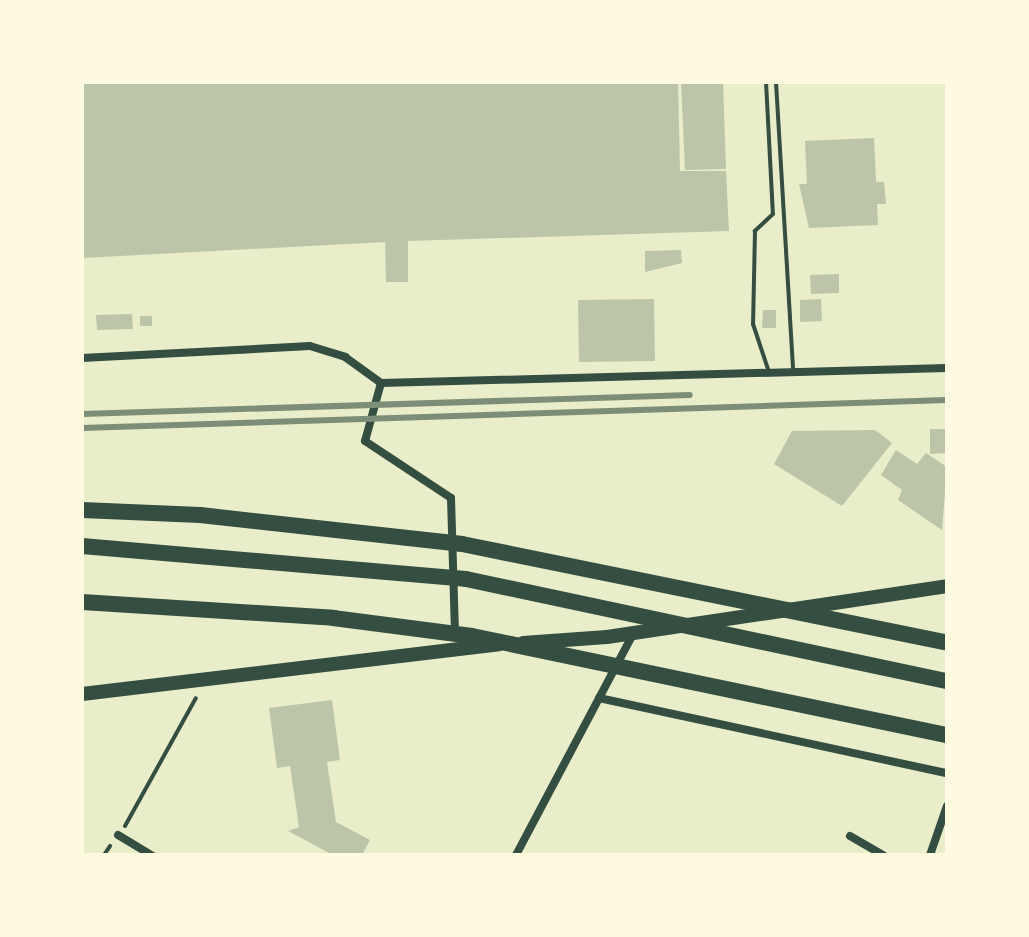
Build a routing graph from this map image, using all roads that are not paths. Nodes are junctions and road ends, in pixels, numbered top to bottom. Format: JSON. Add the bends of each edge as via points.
{"nodes":[{"id":1,"x":766,"y":82,"type":"edge"},
{"id":2,"x":776,"y":82,"type":"edge"},
{"id":3,"x":82,"y":358,"type":"edge"},
{"id":4,"x":947,"y":368,"type":"edge"},
{"id":5,"x":793,"y":371,"type":"junction"},
{"id":6,"x":769,"y":372,"type":"junction"},
{"id":7,"x":381,"y":383,"type":"junction"},
{"id":8,"x":82,"y":510,"type":"edge"},
{"id":9,"x":82,"y":546,"type":"edge"},
{"id":10,"x":947,"y":586,"type":"edge"},
{"id":11,"x":82,"y":602,"type":"edge"},
{"id":12,"x":634,"y":633,"type":"junction"},
{"id":13,"x":947,"y":643,"type":"edge"},
{"id":14,"x":456,"y":647,"type":"junction"},
{"id":15,"x":947,"y":681,"type":"edge"},
{"id":16,"x":82,"y":694,"type":"edge"},
{"id":17,"x":599,"y":698,"type":"junction"},
{"id":18,"x":947,"y":735,"type":"edge"},
{"id":19,"x":947,"y":773,"type":"edge"},
{"id":20,"x":947,"y":806,"type":"edge"},
{"id":21,"x":118,"y":835,"type":"road end"},
{"id":22,"x":850,"y":836,"type":"dead end"},
{"id":23,"x":151,"y":855,"type":"edge"},
{"id":24,"x":516,"y":855,"type":"edge"},
{"id":25,"x":883,"y":855,"type":"edge"},
{"id":26,"x":930,"y":855,"type":"edge"}],
"edges":[{"from":1,"to":6,"type":"lane","via":[[773,214],[755,231],[753,324]]},
{"from":2,"to":5,"type":"lane"},
{"from":3,"to":7,"type":"street","via":[[310,346],[345,357]]},
{"from":4,"to":5,"type":"street"},
{"from":5,"to":6,"type":"street"},
{"from":6,"to":7,"type":"street"},
{"from":7,"to":14,"type":"street","via":[[365,441],[451,498]]},
{"from":8,"to":13,"type":"highway","via":[[200,515],[462,544]]},
{"from":9,"to":15,"type":"highway","via":[[466,579]]},
{"from":10,"to":12,"type":"highway"},
{"from":11,"to":18,"type":"highway","via":[[333,618],[472,636]]},
{"from":12,"to":14,"type":"highway"},
{"from":12,"to":17,"type":"street"},
{"from":14,"to":16,"type":"highway"},
{"from":17,"to":19,"type":"street"},
{"from":17,"to":24,"type":"street"},
{"from":20,"to":26,"type":"street"},
{"from":21,"to":23,"type":"street"},
{"from":22,"to":25,"type":"street"}]}
